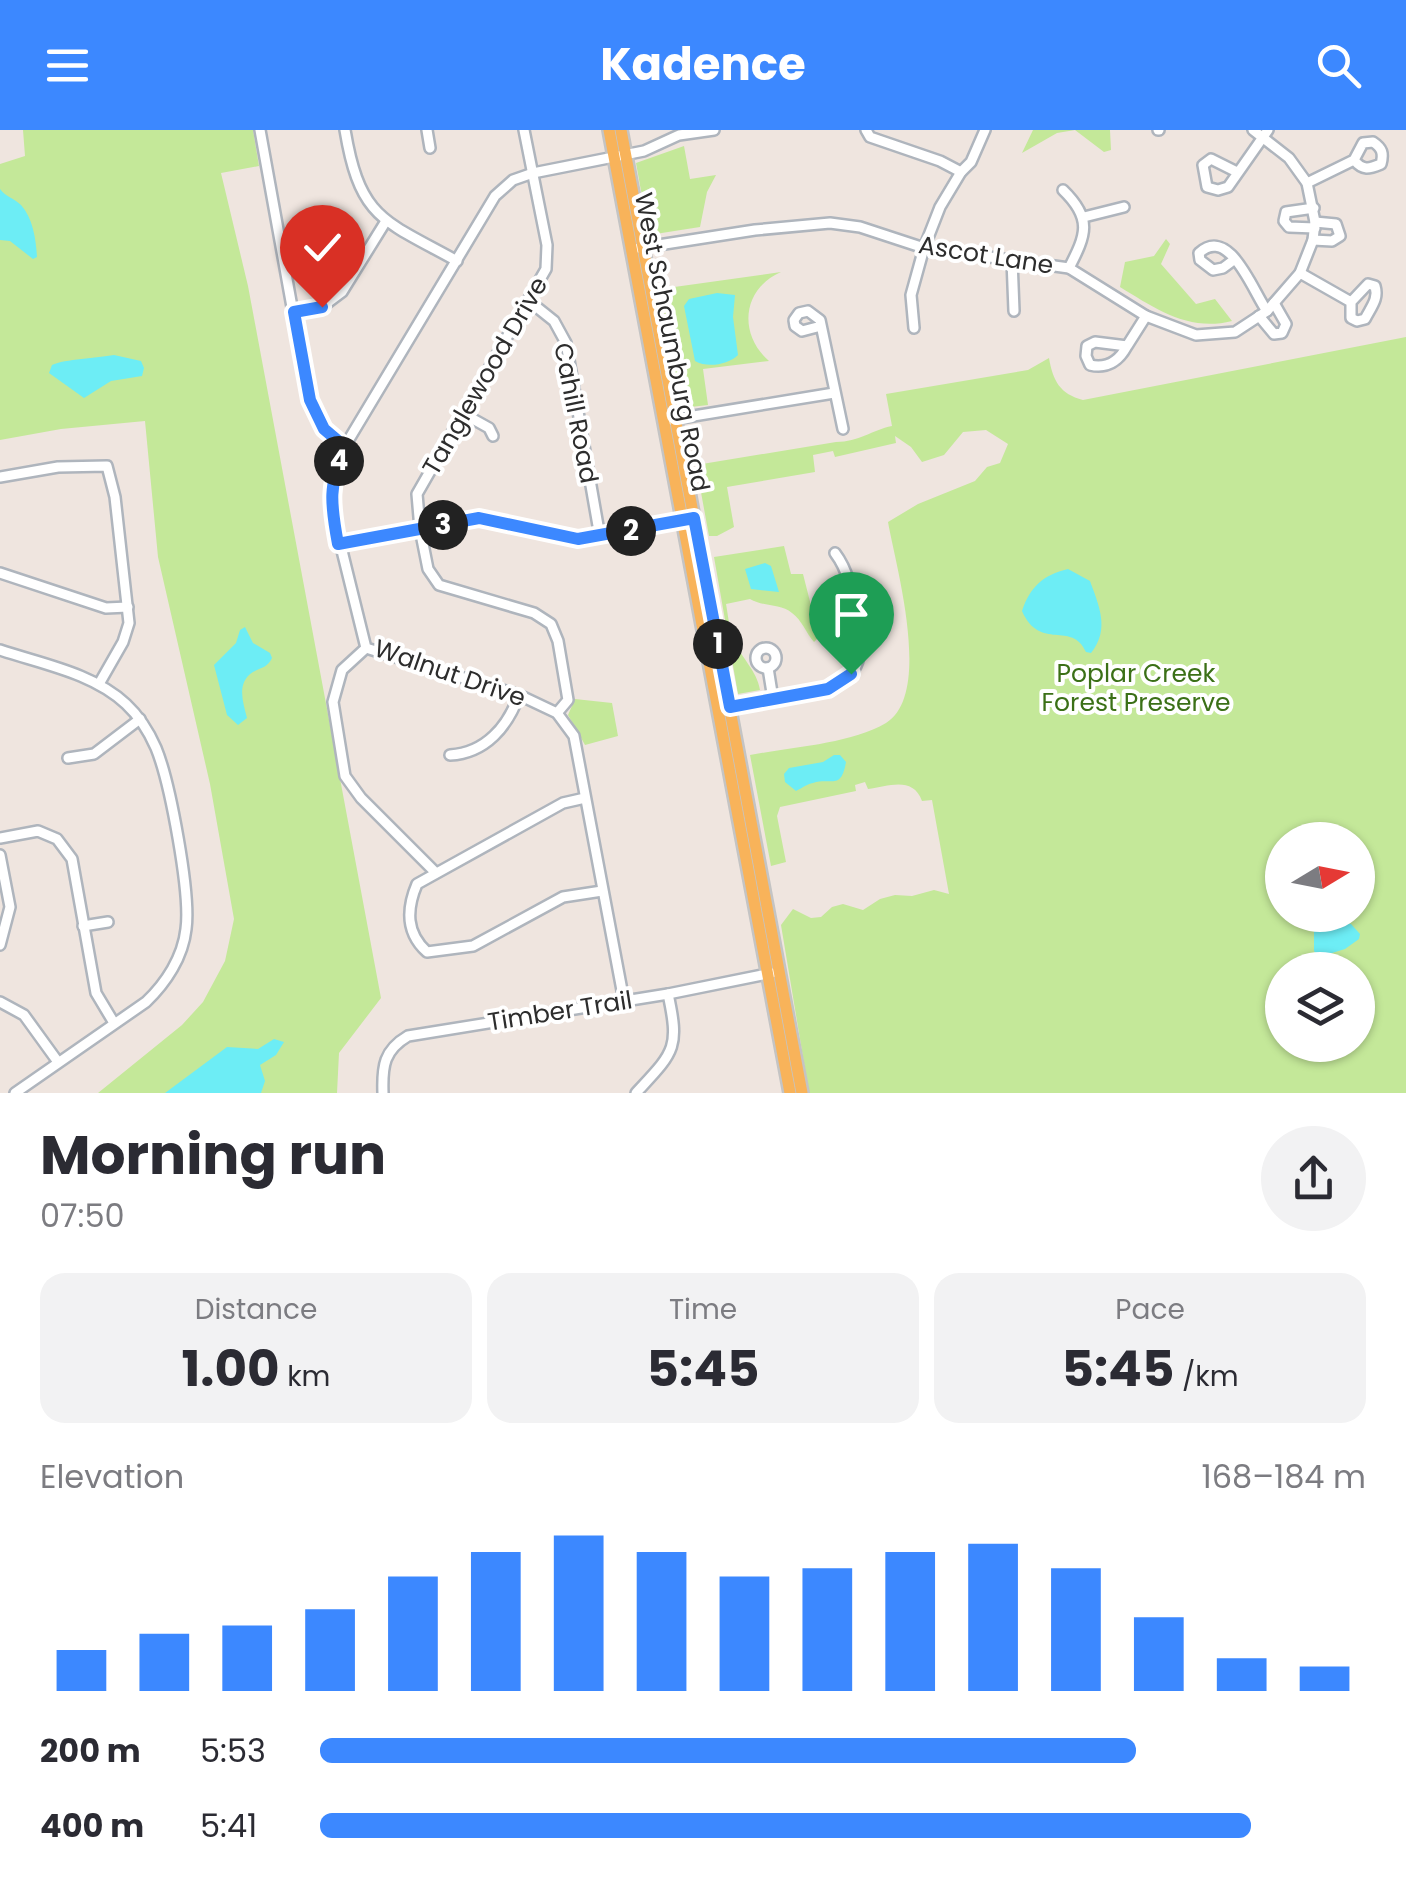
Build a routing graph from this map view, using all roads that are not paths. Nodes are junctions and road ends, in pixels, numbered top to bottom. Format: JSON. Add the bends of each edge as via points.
{"nodes":[{"id":1,"x":260,"y":130,"type":"edge"},
{"id":2,"x":345,"y":130,"type":"edge"},
{"id":3,"x":427,"y":130,"type":"edge"},
{"id":4,"x":524,"y":130,"type":"edge"},
{"id":5,"x":608,"y":130,"type":"edge"},
{"id":6,"x":621,"y":130,"type":"edge"},
{"id":7,"x":714,"y":130,"type":"edge"},
{"id":8,"x":866,"y":130,"type":"edge"},
{"id":9,"x":985,"y":130,"type":"edge"},
{"id":10,"x":1261,"y":132,"type":"edge"},
{"id":11,"x":679,"y":133,"type":"edge"},
{"id":12,"x":430,"y":148,"type":"dead end"},
{"id":13,"x":620,"y":156,"type":"junction"},
{"id":14,"x":1354,"y":160,"type":"dead end"},
{"id":15,"x":960,"y":172,"type":"junction"},
{"id":16,"x":1236,"y":172,"type":"dead end"},
{"id":17,"x":533,"y":173,"type":"junction"},
{"id":18,"x":1307,"y":183,"type":"junction"},
{"id":19,"x":1063,"y":190,"type":"dead end"},
{"id":20,"x":1124,"y":207,"type":"dead end"},
{"id":21,"x":1314,"y":208,"type":"junction"},
{"id":22,"x":1084,"y":216,"type":"junction"},
{"id":23,"x":754,"y":218,"type":"dead end"},
{"id":24,"x":386,"y":222,"type":"junction"},
{"id":25,"x":1315,"y":225,"type":"junction"},
{"id":26,"x":755,"y":230,"type":"junction"},
{"id":27,"x":1313,"y":240,"type":"junction"},
{"id":28,"x":637,"y":248,"type":"junction"},
{"id":29,"x":924,"y":248,"type":"junction"},
{"id":30,"x":1236,"y":258,"type":"dead end"},
{"id":31,"x":1012,"y":260,"type":"junction"},
{"id":32,"x":457,"y":261,"type":"junction"},
{"id":33,"x":1069,"y":268,"type":"junction"},
{"id":34,"x":1300,"y":273,"type":"junction"},
{"id":35,"x":530,"y":301,"type":"junction"},
{"id":36,"x":1351,"y":302,"type":"dead end"},
{"id":37,"x":1266,"y":310,"type":"junction"},
{"id":38,"x":1014,"y":311,"type":"dead end"},
{"id":39,"x":294,"y":312,"type":"junction"},
{"id":40,"x":1146,"y":316,"type":"junction"},
{"id":41,"x":821,"y":326,"type":"dead end"},
{"id":42,"x":914,"y":328,"type":"dead end"},
{"id":43,"x":1128,"y":346,"type":"dead end"},
{"id":44,"x":834,"y":393,"type":"junction"},
{"id":45,"x":462,"y":414,"type":"junction"},
{"id":46,"x":669,"y":420,"type":"junction"},
{"id":47,"x":843,"y":429,"type":"dead end"},
{"id":48,"x":494,"y":436,"type":"dead end"},
{"id":49,"x":344,"y":446,"type":"junction"},
{"id":50,"x":0,"y":476,"type":"edge"},
{"id":51,"x":688,"y":520,"type":"junction"},
{"id":52,"x":420,"y":529,"type":"junction"},
{"id":53,"x":600,"y":536,"type":"junction"},
{"id":54,"x":338,"y":544,"type":"junction"},
{"id":55,"x":835,"y":553,"type":"dead end"},
{"id":56,"x":0,"y":573,"type":"edge"},
{"id":57,"x":128,"y":607,"type":"junction"},
{"id":58,"x":366,"y":648,"type":"junction"},
{"id":59,"x":0,"y":650,"type":"edge"},
{"id":60,"x":768,"y":668,"type":"dead end"},
{"id":61,"x":99,"y":684,"type":"junction"},
{"id":62,"x":519,"y":694,"type":"junction"},
{"id":63,"x":772,"y":699,"type":"junction"},
{"id":64,"x":724,"y":708,"type":"junction"},
{"id":65,"x":558,"y":713,"type":"junction"},
{"id":66,"x":140,"y":719,"type":"junction"},
{"id":67,"x":450,"y":755,"type":"dead end"},
{"id":68,"x":68,"y":758,"type":"dead end"},
{"id":69,"x":585,"y":798,"type":"junction"},
{"id":70,"x":0,"y":838,"type":"edge"},
{"id":71,"x":0,"y":854,"type":"edge"},
{"id":72,"x":435,"y":872,"type":"junction"},
{"id":73,"x":602,"y":891,"type":"junction"},
{"id":74,"x":108,"y":922,"type":"dead end"},
{"id":75,"x":84,"y":926,"type":"junction"},
{"id":76,"x":2,"y":930,"type":"edge"},
{"id":77,"x":0,"y":945,"type":"edge"},
{"id":78,"x":773,"y":972,"type":"junction"},
{"id":79,"x":668,"y":994,"type":"junction"},
{"id":80,"x":624,"y":1001,"type":"junction"},
{"id":81,"x":0,"y":1002,"type":"edge"},
{"id":82,"x":114,"y":1023,"type":"junction"},
{"id":83,"x":58,"y":1062,"type":"junction"},
{"id":84,"x":15,"y":1093,"type":"edge"},
{"id":85,"x":383,"y":1093,"type":"edge"},
{"id":86,"x":636,"y":1093,"type":"edge"},
{"id":87,"x":790,"y":1093,"type":"edge"},
{"id":88,"x":802,"y":1093,"type":"edge"}],
"edges":[{"from":1,"to":39,"type":"street"},
{"from":2,"to":24,"type":"street","via":[[352,172]]},
{"from":3,"to":12,"type":"street"},
{"from":4,"to":17,"type":"street","name":"Tanglewood Drive"},
{"from":5,"to":13,"type":"main road","name":"West Schaumburg Road"},
{"from":6,"to":13,"type":"main road","name":"West Schaumburg Road"},
{"from":7,"to":11,"type":"street","name":"Walnut Drive"},
{"from":8,"to":15,"type":"street","via":[[870,138]]},
{"from":9,"to":15,"type":"street"},
{"from":10,"to":16,"type":"street","name":"Ascot Lane"},
{"from":10,"to":18,"type":"street","name":"Ascot Lane"},
{"from":11,"to":13,"type":"street","name":"Walnut Drive"},
{"from":13,"to":17,"type":"street","name":"Walnut Drive"},
{"from":13,"to":28,"type":"main road","name":"West Schaumburg Road"},
{"from":14,"to":18,"type":"street"},
{"from":15,"to":29,"type":"street"},
{"from":17,"to":32,"type":"street","name":"Walnut Drive","via":[[496,196]]},
{"from":17,"to":35,"type":"street","name":"Tanglewood Drive","via":[[547,245],[546,270]]},
{"from":18,"to":21,"type":"street","name":"Ascot Lane"},
{"from":19,"to":22,"type":"street"},
{"from":20,"to":22,"type":"street"},
{"from":21,"to":25,"type":"street","name":"Ascot Lane"},
{"from":21,"to":25,"type":"street","name":"Ascot Lane","via":[[1286,212],[1284,221],[1289,227]]},
{"from":22,"to":33,"type":"street","via":[[1084,239]]},
{"from":23,"to":26,"type":"street"},
{"from":24,"to":32,"type":"street"},
{"from":24,"to":39,"type":"street","via":[[342,292],[322,307]]},
{"from":25,"to":27,"type":"street","name":"Ascot Lane"},
{"from":25,"to":27,"type":"street","name":"Ascot Lane","via":[[1336,224],[1340,236]]},
{"from":26,"to":28,"type":"street","name":"Ascot Lane"},
{"from":26,"to":29,"type":"street","name":"Ascot Lane","via":[[830,223]]},
{"from":27,"to":34,"type":"street","name":"Ascot Lane"},
{"from":28,"to":46,"type":"main road","name":"West Schaumburg Road"},
{"from":29,"to":31,"type":"street","name":"Ascot Lane"},
{"from":29,"to":42,"type":"street","via":[[911,294]]},
{"from":30,"to":37,"type":"street"},
{"from":31,"to":33,"type":"street","name":"Ascot Lane"},
{"from":31,"to":38,"type":"street"},
{"from":32,"to":49,"type":"street","name":"Walnut Drive"},
{"from":33,"to":40,"type":"street","name":"Ascot Lane"},
{"from":34,"to":36,"type":"street"},
{"from":34,"to":37,"type":"street","name":"Ascot Lane"},
{"from":35,"to":45,"type":"street","name":"Tanglewood Drive"},
{"from":35,"to":53,"type":"street","name":"Cahill Road","via":[[554,320],[566,343]]},
{"from":37,"to":40,"type":"street","name":"Ascot Lane","via":[[1235,332],[1196,335]]},
{"from":39,"to":49,"type":"street","via":[[310,400],[324,429]]},
{"from":40,"to":43,"type":"street"},
{"from":41,"to":44,"type":"street"},
{"from":44,"to":46,"type":"street"},
{"from":44,"to":47,"type":"street"},
{"from":45,"to":48,"type":"street"},
{"from":45,"to":52,"type":"street","name":"Tanglewood Drive","via":[[417,494]]},
{"from":46,"to":51,"type":"main road","name":"West Schaumburg Road"},
{"from":49,"to":54,"type":"street","name":"Walnut Drive","via":[[330,502]]},
{"from":50,"to":57,"type":"street","via":[[107,466]]},
{"from":51,"to":53,"type":"street"},
{"from":51,"to":64,"type":"main road","name":"West Schaumburg Road"},
{"from":52,"to":53,"type":"street","via":[[479,518],[578,539]]},
{"from":52,"to":54,"type":"street"},
{"from":52,"to":65,"type":"street","name":"Tanglewood Drive","via":[[428,569],[440,584],[551,624],[568,700]]},
{"from":54,"to":58,"type":"street","name":"Walnut Drive"},
{"from":55,"to":63,"type":"street","via":[[847,573],[860,640],[857,674],[834,687]]},
{"from":56,"to":57,"type":"street","via":[[106,608]]},
{"from":57,"to":61,"type":"street","via":[[123,642]]},
{"from":58,"to":62,"type":"street","name":"Walnut Drive"},
{"from":58,"to":72,"type":"street","via":[[342,670],[333,702],[346,776]]},
{"from":59,"to":61,"type":"street"},
{"from":60,"to":63,"type":"street"},
{"from":61,"to":66,"type":"street"},
{"from":62,"to":65,"type":"street","name":"Walnut Drive"},
{"from":62,"to":67,"type":"street","via":[[510,721],[496,736]]},
{"from":63,"to":64,"type":"street"},
{"from":64,"to":78,"type":"main road","name":"West Schaumburg Road"},
{"from":65,"to":69,"type":"street","name":"Walnut Drive","via":[[574,736]]},
{"from":66,"to":68,"type":"street","via":[[94,754]]},
{"from":66,"to":82,"type":"street","via":[[164,770],[188,898],[186,932],[162,987]]},
{"from":69,"to":72,"type":"street","via":[[563,802]]},
{"from":69,"to":73,"type":"street","name":"Walnut Drive"},
{"from":70,"to":75,"type":"street","via":[[38,831],[57,839],[72,859]]},
{"from":71,"to":76,"type":"street","via":[[10,907]]},
{"from":72,"to":73,"type":"street","via":[[416,884],[408,906],[413,940],[428,952],[473,946],[563,897]]},
{"from":73,"to":80,"type":"street","name":"Walnut Drive"},
{"from":74,"to":75,"type":"street"},
{"from":75,"to":82,"type":"street","via":[[96,993]]},
{"from":76,"to":77,"type":"street"},
{"from":78,"to":79,"type":"street","name":"Timber Trail"},
{"from":78,"to":87,"type":"main road","name":"West Schaumburg Road"},
{"from":78,"to":88,"type":"main road","name":"West Schaumburg Road"},
{"from":79,"to":80,"type":"street","name":"Timber Trail"},
{"from":79,"to":86,"type":"street","via":[[676,1031],[672,1050]]},
{"from":80,"to":85,"type":"street","name":"Timber Trail","via":[[408,1036],[384,1060]]},
{"from":81,"to":83,"type":"street","via":[[24,1016]]},
{"from":82,"to":83,"type":"street"},
{"from":83,"to":84,"type":"street"}]}
